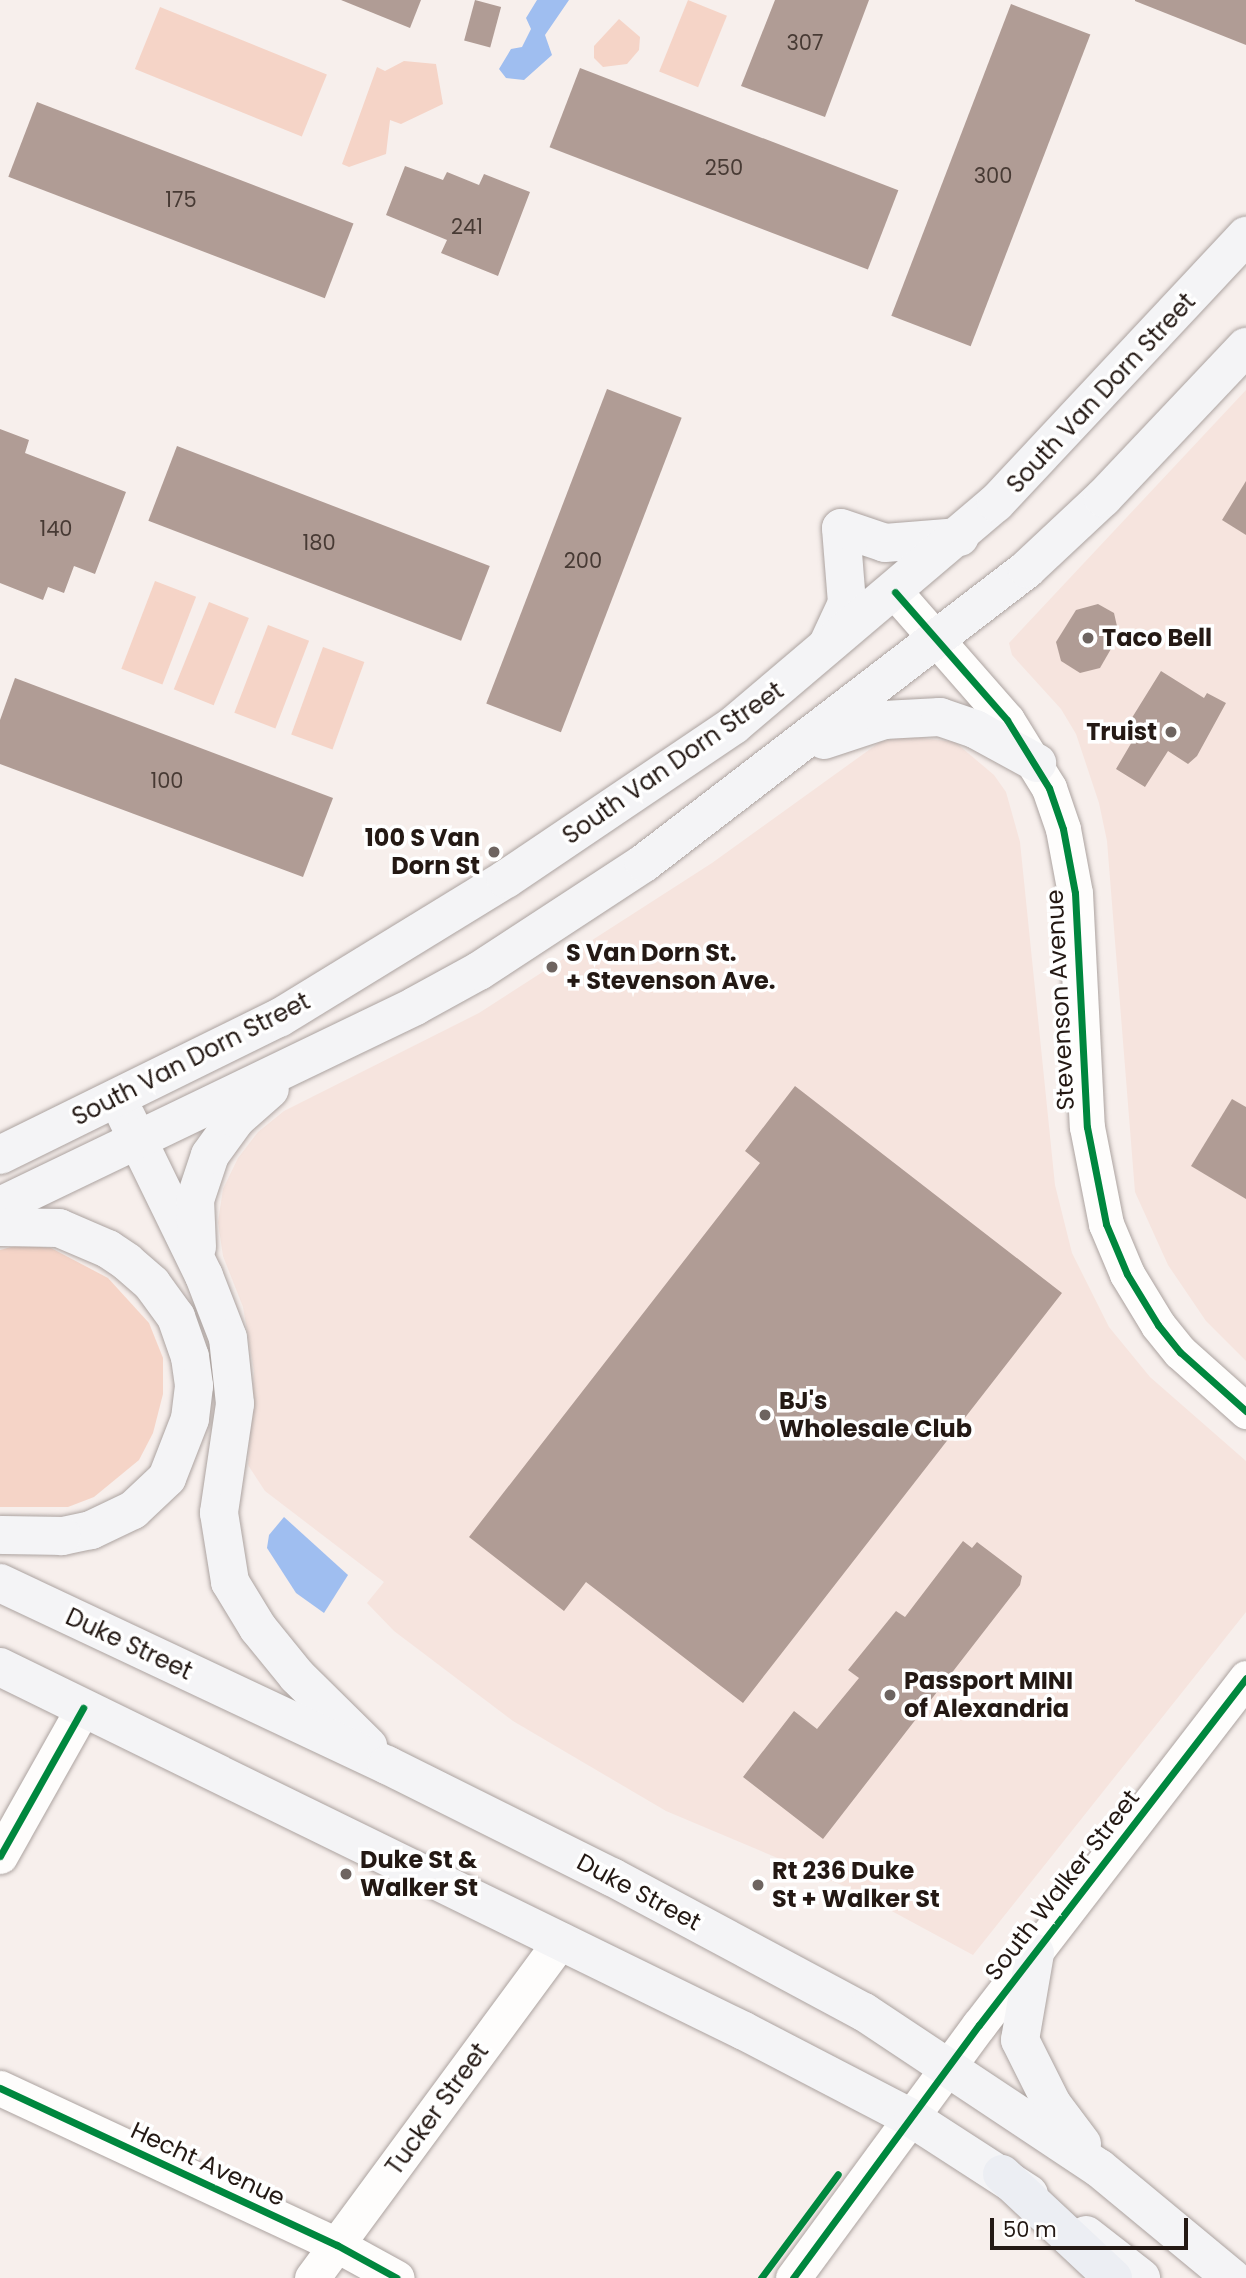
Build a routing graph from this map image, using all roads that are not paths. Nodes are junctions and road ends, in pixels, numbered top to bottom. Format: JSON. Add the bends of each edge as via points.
{"nodes":[{"id":1,"x":1246,"y":236,"type":"edge"},
{"id":2,"x":1246,"y":348,"type":"edge"},
{"id":3,"x":960,"y":537,"type":"junction"},
{"id":4,"x":895,"y":592,"type":"junction"},
{"id":5,"x":937,"y":640,"type":"junction"},
{"id":6,"x":822,"y":654,"type":"junction"},
{"id":7,"x":799,"y":748,"type":"junction"},
{"id":8,"x":1037,"y":763,"type":"junction"},
{"id":9,"x":303,"y":1060,"type":"junction"},
{"id":10,"x":117,"y":1097,"type":"junction"},
{"id":11,"x":77,"y":1117,"type":"junction"},
{"id":12,"x":137,"y":1139,"type":"junction"},
{"id":13,"x":0,"y":1154,"type":"edge"},
{"id":14,"x":97,"y":1158,"type":"junction"},
{"id":15,"x":0,"y":1206,"type":"edge"},
{"id":16,"x":0,"y":1227,"type":"edge"},
{"id":17,"x":204,"y":1276,"type":"junction"},
{"id":18,"x":1246,"y":1411,"type":"edge"},
{"id":19,"x":0,"y":1535,"type":"edge"},
{"id":20,"x":0,"y":1583,"type":"edge"},
{"id":21,"x":0,"y":1667,"type":"edge"},
{"id":22,"x":1246,"y":1678,"type":"edge"},
{"id":23,"x":83,"y":1708,"type":"junction"},
{"id":24,"x":387,"y":1765,"type":"junction"},
{"id":25,"x":0,"y":1856,"type":"edge"},
{"id":26,"x":561,"y":1940,"type":"junction"},
{"id":27,"x":1035,"y":1953,"type":"junction"},
{"id":28,"x":949,"y":2066,"type":"junction"},
{"id":29,"x":0,"y":2088,"type":"edge"},
{"id":30,"x":913,"y":2119,"type":"junction"},
{"id":31,"x":1100,"y":2168,"type":"junction"},
{"id":32,"x":1002,"y":2174,"type":"junction"},
{"id":33,"x":337,"y":2245,"type":"junction"},
{"id":34,"x":312,"y":2278,"type":"edge"},
{"id":35,"x":397,"y":2278,"type":"edge"},
{"id":36,"x":793,"y":2278,"type":"edge"},
{"id":37,"x":1112,"y":2278,"type":"edge"},
{"id":38,"x":1141,"y":2278,"type":"edge"},
{"id":39,"x":1232,"y":2278,"type":"edge"}],
"edges":[{"from":1,"to":3,"type":"main road","name":"South Van Dorn Street","via":[[1083,415]]},
{"from":2,"to":5,"type":"main road","name":"South Van Dorn Street","via":[[1103,498],[1027,569]]},
{"from":3,"to":4,"type":"main road","name":"South Van Dorn Street"},
{"from":3,"to":6,"type":"main road","via":[[885,542],[841,528],[848,603]]},
{"from":4,"to":5,"type":"street","name":"Stevenson Avenue"},
{"from":4,"to":6,"type":"main road","name":"South Van Dorn Street"},
{"from":5,"to":7,"type":"main road","name":"South Van Dorn Street"},
{"from":5,"to":8,"type":"street","name":"Stevenson Avenue","via":[[1007,720]]},
{"from":6,"to":10,"type":"main road","name":"South Van Dorn Street","via":[[734,725],[506,879],[279,1018]]},
{"from":7,"to":8,"type":"main road","via":[[884,720],[925,716],[975,729]]},
{"from":7,"to":9,"type":"main road","name":"South Van Dorn Street","via":[[645,863],[479,971]]},
{"from":8,"to":18,"type":"street","name":"Stevenson Avenue","via":[[1063,829],[1075,893],[1087,1127],[1106,1224],[1127,1274],[1158,1325],[1180,1352]]},
{"from":9,"to":12,"type":"main road","name":"South Van Dorn Street"},
{"from":9,"to":17,"type":"main road","via":[[236,1119],[210,1155],[195,1200],[195,1237]]},
{"from":10,"to":11,"type":"main road","name":"South Van Dorn Street"},
{"from":10,"to":12,"type":"main road"},
{"from":11,"to":13,"type":"main road","name":"South Van Dorn Street"},
{"from":11,"to":14,"type":"main road"},
{"from":12,"to":14,"type":"main road","name":"South Van Dorn Street"},
{"from":12,"to":17,"type":"main road"},
{"from":14,"to":15,"type":"main road","name":"South Van Dorn Street"},
{"from":16,"to":19,"type":"main road","via":[[59,1228],[81,1235],[127,1262],[152,1284],[176,1317],[194,1386],[190,1419],[167,1478],[132,1510],[91,1530],[62,1536]]},
{"from":17,"to":24,"type":"main road","via":[[228,1338],[234,1369],[235,1404],[219,1513],[230,1582],[258,1628],[297,1676]]},
{"from":20,"to":24,"type":"main road","name":"Duke Street"},
{"from":21,"to":23,"type":"main road"},
{"from":22,"to":27,"type":"street","name":"South Walker Street"},
{"from":23,"to":25,"type":"street"},
{"from":23,"to":26,"type":"main road"},
{"from":24,"to":28,"type":"main road","name":"Duke Street","via":[[794,1974]]},
{"from":26,"to":30,"type":"main road"},
{"from":26,"to":33,"type":"street","name":"Tucker Street"},
{"from":27,"to":28,"type":"street","name":"South Walker Street"},
{"from":27,"to":31,"type":"main road","via":[[1020,2040],[1052,2104]]},
{"from":28,"to":30,"type":"street","name":"South Walker Street"},
{"from":28,"to":31,"type":"main road","name":"Duke Street"},
{"from":29,"to":33,"type":"street","name":"Hecht Avenue"},
{"from":30,"to":32,"type":"main road"},
{"from":30,"to":36,"type":"street","name":"South Walker Street"},
{"from":31,"to":39,"type":"main road","name":"Duke Street"},
{"from":32,"to":37,"type":"highway"},
{"from":32,"to":38,"type":"main road"},
{"from":33,"to":34,"type":"street","name":"Tucker Street"},
{"from":33,"to":35,"type":"street","name":"Hecht Avenue"}]}
